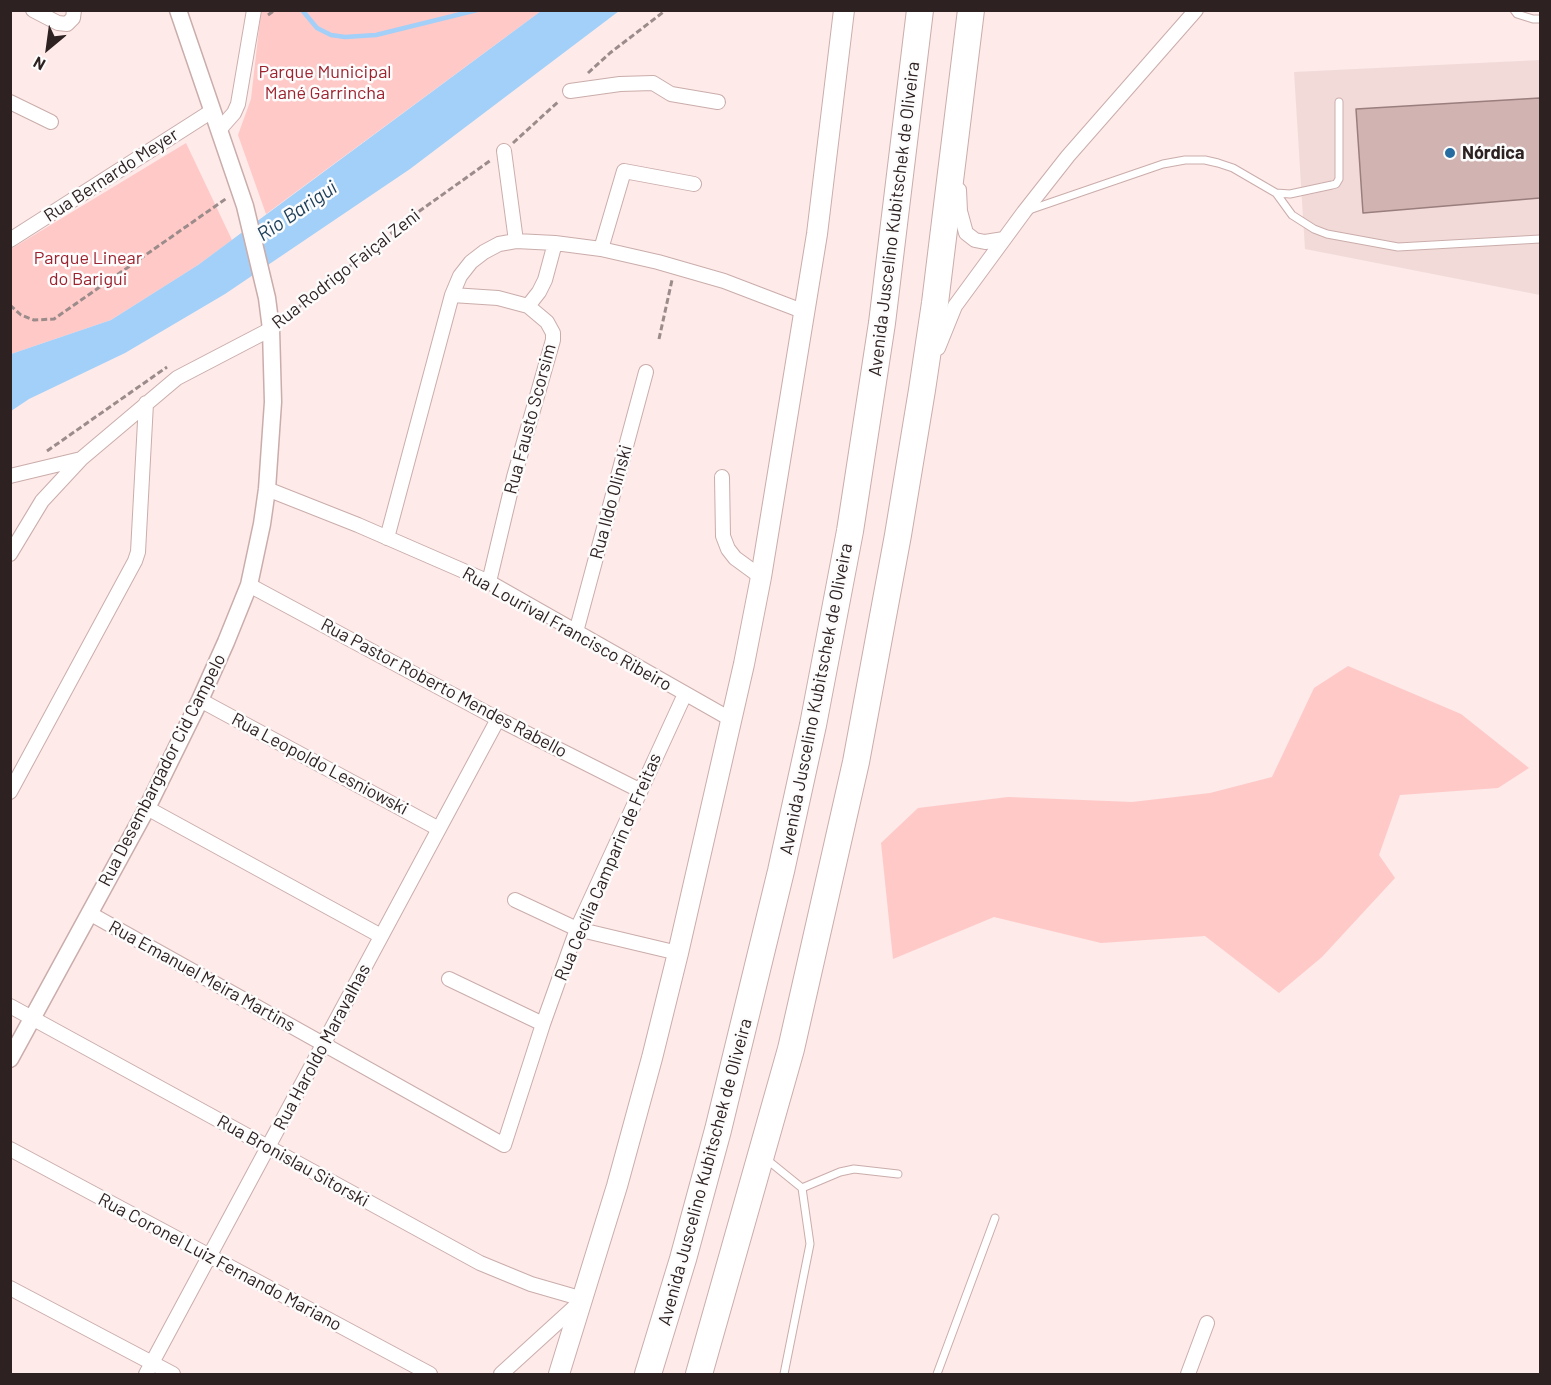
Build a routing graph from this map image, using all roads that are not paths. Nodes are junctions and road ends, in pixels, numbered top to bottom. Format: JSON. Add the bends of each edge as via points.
{"nodes":[{"id":1,"x":33,"y":10,"type":"edge"},
{"id":2,"x":74,"y":10,"type":"edge"},
{"id":3,"x":178,"y":10,"type":"edge"},
{"id":4,"x":254,"y":10,"type":"edge"},
{"id":5,"x":844,"y":10,"type":"edge"},
{"id":6,"x":920,"y":10,"type":"edge"},
{"id":7,"x":970,"y":10,"type":"edge"},
{"id":8,"x":1196,"y":10,"type":"edge"},
{"id":9,"x":1514,"y":10,"type":"edge"},
{"id":10,"x":1540,"y":19,"type":"edge"},
{"id":11,"x":570,"y":91,"type":"road end"},
{"id":12,"x":10,"y":102,"type":"edge"},
{"id":13,"x":718,"y":102,"type":"dead end"},
{"id":14,"x":1339,"y":102,"type":"dead end"},
{"id":15,"x":212,"y":111,"type":"junction"},
{"id":16,"x":958,"y":118,"type":"junction"},
{"id":17,"x":51,"y":122,"type":"dead end"},
{"id":18,"x":219,"y":130,"type":"junction"},
{"id":19,"x":504,"y":151,"type":"road end"},
{"id":20,"x":694,"y":184,"type":"dead end"},
{"id":21,"x":1276,"y":193,"type":"junction"},
{"id":22,"x":1024,"y":212,"type":"junction"},
{"id":23,"x":1004,"y":239,"type":"junction"},
{"id":24,"x":1540,"y":239,"type":"edge"},
{"id":25,"x":10,"y":240,"type":"edge"},
{"id":26,"x":516,"y":242,"type":"junction"},
{"id":27,"x":555,"y":243,"type":"junction"},
{"id":28,"x":601,"y":249,"type":"junction"},
{"id":29,"x":452,"y":295,"type":"junction"},
{"id":30,"x":528,"y":306,"type":"junction"},
{"id":31,"x":805,"y":312,"type":"junction"},
{"id":32,"x":272,"y":329,"type":"junction"},
{"id":33,"x":646,"y":372,"type":"dead end"},
{"id":34,"x":922,"y":390,"type":"junction"},
{"id":35,"x":146,"y":403,"type":"junction"},
{"id":36,"x":81,"y":459,"type":"junction"},
{"id":37,"x":10,"y":476,"type":"edge"},
{"id":38,"x":722,"y":477,"type":"dead end"},
{"id":39,"x":267,"y":489,"type":"junction"},
{"id":40,"x":387,"y":538,"type":"junction"},
{"id":41,"x":10,"y":554,"type":"edge"},
{"id":42,"x":761,"y":577,"type":"junction"},
{"id":43,"x":489,"y":582,"type":"junction"},
{"id":44,"x":249,"y":585,"type":"junction"},
{"id":45,"x":576,"y":632,"type":"junction"},
{"id":46,"x":685,"y":694,"type":"junction"},
{"id":47,"x":200,"y":700,"type":"junction"},
{"id":48,"x":498,"y":719,"type":"junction"},
{"id":49,"x":732,"y":720,"type":"junction"},
{"id":50,"x":639,"y":790,"type":"junction"},
{"id":51,"x":10,"y":792,"type":"edge"},
{"id":52,"x":147,"y":808,"type":"junction"},
{"id":53,"x":439,"y":829,"type":"junction"},
{"id":54,"x":515,"y":900,"type":"dead end"},
{"id":55,"x":89,"y":913,"type":"junction"},
{"id":56,"x":577,"y":930,"type":"junction"},
{"id":57,"x":381,"y":936,"type":"junction"},
{"id":58,"x":678,"y":953,"type":"junction"},
{"id":59,"x":449,"y":979,"type":"dead end"},
{"id":60,"x":10,"y":1006,"type":"edge"},
{"id":61,"x":33,"y":1018,"type":"junction"},
{"id":62,"x":543,"y":1024,"type":"junction"},
{"id":63,"x":323,"y":1044,"type":"junction"},
{"id":64,"x":10,"y":1059,"type":"edge"},
{"id":65,"x":504,"y":1144,"type":"joint"},
{"id":66,"x":268,"y":1147,"type":"junction"},
{"id":67,"x":10,"y":1149,"type":"edge"},
{"id":68,"x":762,"y":1156,"type":"junction"},
{"id":69,"x":898,"y":1174,"type":"dead end"},
{"id":70,"x":802,"y":1188,"type":"junction"},
{"id":71,"x":994,"y":1218,"type":"dead end"},
{"id":72,"x":209,"y":1256,"type":"junction"},
{"id":73,"x":10,"y":1288,"type":"edge"},
{"id":74,"x":583,"y":1299,"type":"junction"},
{"id":75,"x":1207,"y":1323,"type":"dead end"},
{"id":76,"x":149,"y":1369,"type":"edge"},
{"id":77,"x":173,"y":1374,"type":"edge"},
{"id":78,"x":430,"y":1374,"type":"edge"},
{"id":79,"x":501,"y":1374,"type":"edge"},
{"id":80,"x":559,"y":1374,"type":"edge"},
{"id":81,"x":648,"y":1374,"type":"edge"},
{"id":82,"x":699,"y":1374,"type":"edge"},
{"id":83,"x":784,"y":1374,"type":"edge"},
{"id":84,"x":938,"y":1374,"type":"edge"},
{"id":85,"x":1188,"y":1374,"type":"edge"}],
"edges":[{"from":1,"to":2,"type":"street","via":[[67,24]]},
{"from":3,"to":15,"type":"street","name":"Rua Desembargador Cid Campelo"},
{"from":4,"to":18,"type":"street","via":[[238,104]]},
{"from":5,"to":31,"type":"main road"},
{"from":6,"to":81,"type":"highway","name":"Avenida Juscelino Kubitschek de Oliveira","via":[[882,323],[850,531],[813,725],[718,1130]]},
{"from":7,"to":16,"type":"highway"},
{"from":8,"to":22,"type":"street"},
{"from":9,"to":10,"type":"lane","via":[[1533,20]]},
{"from":11,"to":13,"type":"street","via":[[653,83],[671,94]]},
{"from":12,"to":17,"type":"street"},
{"from":14,"to":21,"type":"lane","via":[[1336,184],[1290,194]]},
{"from":15,"to":18,"type":"street","name":"Rua Desembargador Cid Campelo"},
{"from":15,"to":25,"type":"street","name":"Rua Bernardo Meyer"},
{"from":16,"to":23,"type":"street","via":[[962,223],[975,240]]},
{"from":16,"to":34,"type":"highway"},
{"from":18,"to":32,"type":"street","name":"Rua Desembargador Cid Campelo","via":[[245,206]]},
{"from":19,"to":26,"type":"street"},
{"from":20,"to":28,"type":"street","via":[[624,171]]},
{"from":21,"to":22,"type":"lane","via":[[1226,166],[1185,160]]},
{"from":21,"to":24,"type":"lane","via":[[1292,215],[1314,229],[1398,247]]},
{"from":22,"to":23,"type":"street"},
{"from":23,"to":34,"type":"street","via":[[955,306]]},
{"from":26,"to":27,"type":"street"},
{"from":26,"to":29,"type":"street","via":[[499,244],[471,262]]},
{"from":27,"to":28,"type":"street"},
{"from":27,"to":30,"type":"street","via":[[539,292]]},
{"from":28,"to":31,"type":"street","via":[[724,281]]},
{"from":29,"to":30,"type":"street","name":"Rua Fausto Scorsim","via":[[498,298]]},
{"from":29,"to":40,"type":"street"},
{"from":30,"to":43,"type":"street","name":"Rua Fausto Scorsim","via":[[552,328],[553,340]]},
{"from":31,"to":42,"type":"main road"},
{"from":32,"to":35,"type":"street","name":"Rua Rodrigo Faiçal Zeni","via":[[193,368]]},
{"from":32,"to":39,"type":"street","name":"Rua Desembargador Cid Campelo","via":[[273,402]]},
{"from":33,"to":45,"type":"street","name":"Rua Ildo Olinski"},
{"from":34,"to":68,"type":"highway","via":[[856,762],[791,1049]]},
{"from":35,"to":36,"type":"street","name":"Rua Rodrigo Faiçal Zeni"},
{"from":35,"to":51,"type":"street","via":[[135,561]]},
{"from":36,"to":37,"type":"street"},
{"from":36,"to":41,"type":"street","name":"Rua Rodrigo Faiçal Zeni","via":[[38,506]]},
{"from":38,"to":42,"type":"street","via":[[725,543],[735,558]]},
{"from":39,"to":40,"type":"street","name":"Rua Lourival Francisco Ribeiro"},
{"from":39,"to":44,"type":"street","name":"Rua Desembargador Cid Campelo"},
{"from":40,"to":43,"type":"street","name":"Rua Lourival Francisco Ribeiro"},
{"from":42,"to":49,"type":"main road"},
{"from":43,"to":45,"type":"street","name":"Rua Lourival Francisco Ribeiro"},
{"from":44,"to":47,"type":"street","name":"Rua Desembargador Cid Campelo"},
{"from":44,"to":48,"type":"street","name":"Rua Pastor Roberto Mendes Rabello"},
{"from":45,"to":46,"type":"street","name":"Rua Lourival Francisco Ribeiro"},
{"from":46,"to":49,"type":"street","name":"Rua Lourival Francisco Ribeiro"},
{"from":46,"to":50,"type":"street","name":"Rua Cecília Camparin de Freitas"},
{"from":47,"to":52,"type":"street","name":"Rua Desembargador Cid Campelo"},
{"from":47,"to":53,"type":"street","name":"Rua Leopoldo Lesniowski"},
{"from":48,"to":50,"type":"street","name":"Rua Pastor Roberto Mendes Rabello"},
{"from":48,"to":53,"type":"street","name":"Rua Haroldo Maravalhas"},
{"from":49,"to":58,"type":"main road"},
{"from":50,"to":56,"type":"street","name":"Rua Cecília Camparin de Freitas"},
{"from":52,"to":55,"type":"street","name":"Rua Desembargador Cid Campelo"},
{"from":52,"to":57,"type":"street"},
{"from":53,"to":57,"type":"street","name":"Rua Haroldo Maravalhas"},
{"from":54,"to":56,"type":"street"},
{"from":55,"to":61,"type":"street","name":"Rua Desembargador Cid Campelo"},
{"from":55,"to":63,"type":"street","name":"Rua Emanuel Meira Martins"},
{"from":56,"to":58,"type":"street"},
{"from":56,"to":62,"type":"street","name":"Rua Cecília Camparin de Freitas"},
{"from":57,"to":63,"type":"street","name":"Rua Haroldo Maravalhas"},
{"from":58,"to":74,"type":"main road"},
{"from":59,"to":62,"type":"street"},
{"from":60,"to":61,"type":"street","name":"Rua Bronislau Sitorski"},
{"from":61,"to":64,"type":"street","name":"Rua Desembargador Cid Campelo"},
{"from":61,"to":66,"type":"street","name":"Rua Bronislau Sitorski"},
{"from":62,"to":65,"type":"street","name":"Rua Cecília Camparin de Freitas"},
{"from":63,"to":65,"type":"street","name":"Rua Emanuel Meira Martins"},
{"from":63,"to":66,"type":"street","name":"Rua Haroldo Maravalhas"},
{"from":66,"to":72,"type":"street","name":"Rua Haroldo Maravalhas"},
{"from":66,"to":74,"type":"street","name":"Rua Bronislau Sitorski","via":[[480,1263]]},
{"from":67,"to":72,"type":"street","name":"Rua Coronel Luiz Fernando Mariano"},
{"from":68,"to":70,"type":"lane"},
{"from":68,"to":82,"type":"highway"},
{"from":69,"to":70,"type":"lane","via":[[854,1169]]},
{"from":70,"to":83,"type":"lane","via":[[810,1244]]},
{"from":71,"to":84,"type":"lane"},
{"from":72,"to":76,"type":"street","name":"Rua Haroldo Maravalhas"},
{"from":72,"to":78,"type":"street","name":"Rua Coronel Luiz Fernando Mariano"},
{"from":73,"to":76,"type":"street"},
{"from":74,"to":79,"type":"street"},
{"from":74,"to":80,"type":"main road"},
{"from":75,"to":85,"type":"street"},
{"from":76,"to":77,"type":"street"}]}
